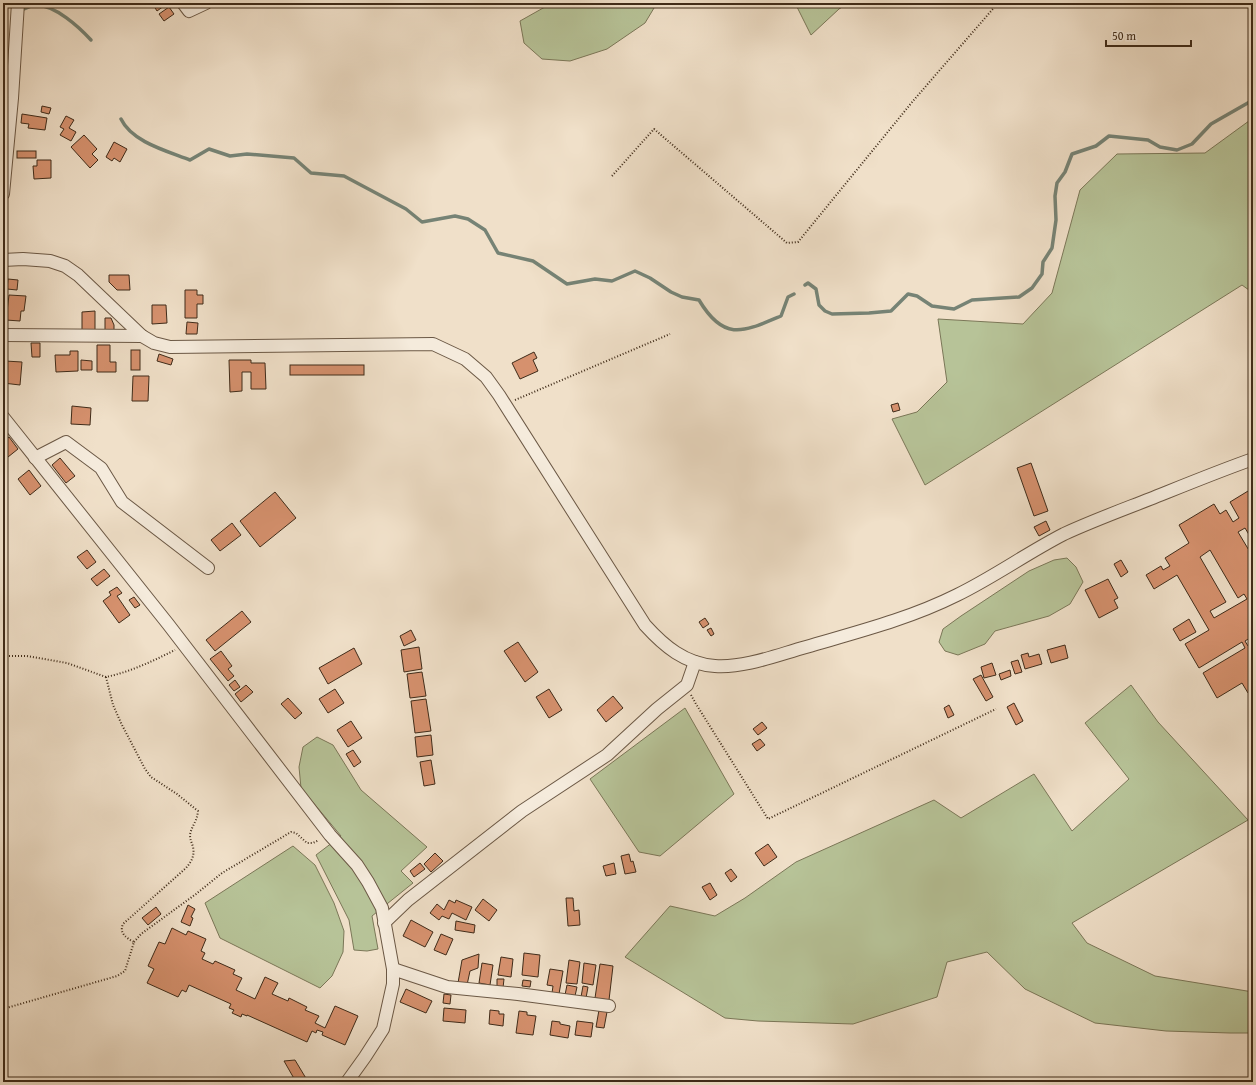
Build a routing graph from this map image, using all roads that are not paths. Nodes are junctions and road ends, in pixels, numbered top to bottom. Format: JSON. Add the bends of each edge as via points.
{"nodes":[{"id":1,"x":18,"y":3,"type":"edge"},
{"id":2,"x":183,"y":3,"type":"edge"},
{"id":3,"x":206,"y":3,"type":"edge"},
{"id":4,"x":8,"y":61,"type":"edge"},
{"id":5,"x":3,"y":194,"type":"edge"},
{"id":6,"x":3,"y":260,"type":"edge"},
{"id":7,"x":3,"y":335,"type":"edge"},
{"id":8,"x":142,"y":336,"type":"junction"},
{"id":9,"x":3,"y":417,"type":"edge"},
{"id":10,"x":35,"y":458,"type":"junction"},
{"id":11,"x":1253,"y":459,"type":"edge"},
{"id":12,"x":208,"y":568,"type":"dead end"},
{"id":13,"x":695,"y":662,"type":"junction"},
{"id":14,"x":384,"y":923,"type":"junction"},
{"id":15,"x":393,"y":970,"type":"junction"},
{"id":16,"x":610,"y":1006,"type":"dead end"},
{"id":17,"x":347,"y":1082,"type":"edge"}],
"edges":[{"from":1,"to":4,"type":"street"},
{"from":2,"to":3,"type":"street","via":[[189,11]]},
{"from":4,"to":5,"type":"street","via":[[12,98]]},
{"from":6,"to":8,"type":"street","via":[[50,261],[65,266],[78,275]]},
{"from":7,"to":8,"type":"street"},
{"from":8,"to":13,"type":"street","via":[[154,343],[170,347],[433,344],[465,359],[486,377],[505,405],[645,625],[667,647]]},
{"from":9,"to":10,"type":"street"},
{"from":10,"to":12,"type":"street","via":[[66,442],[101,468],[122,502]]},
{"from":10,"to":14,"type":"street","via":[[184,645],[330,835],[357,865],[382,908]]},
{"from":11,"to":13,"type":"street","via":[[1093,521],[932,607],[747,664],[715,666]]},
{"from":13,"to":14,"type":"street","via":[[687,684],[607,755],[522,810],[408,900]]},
{"from":14,"to":15,"type":"street"},
{"from":15,"to":16,"type":"street","via":[[448,987]]},
{"from":15,"to":17,"type":"street","via":[[393,984],[383,1029]]}]}
